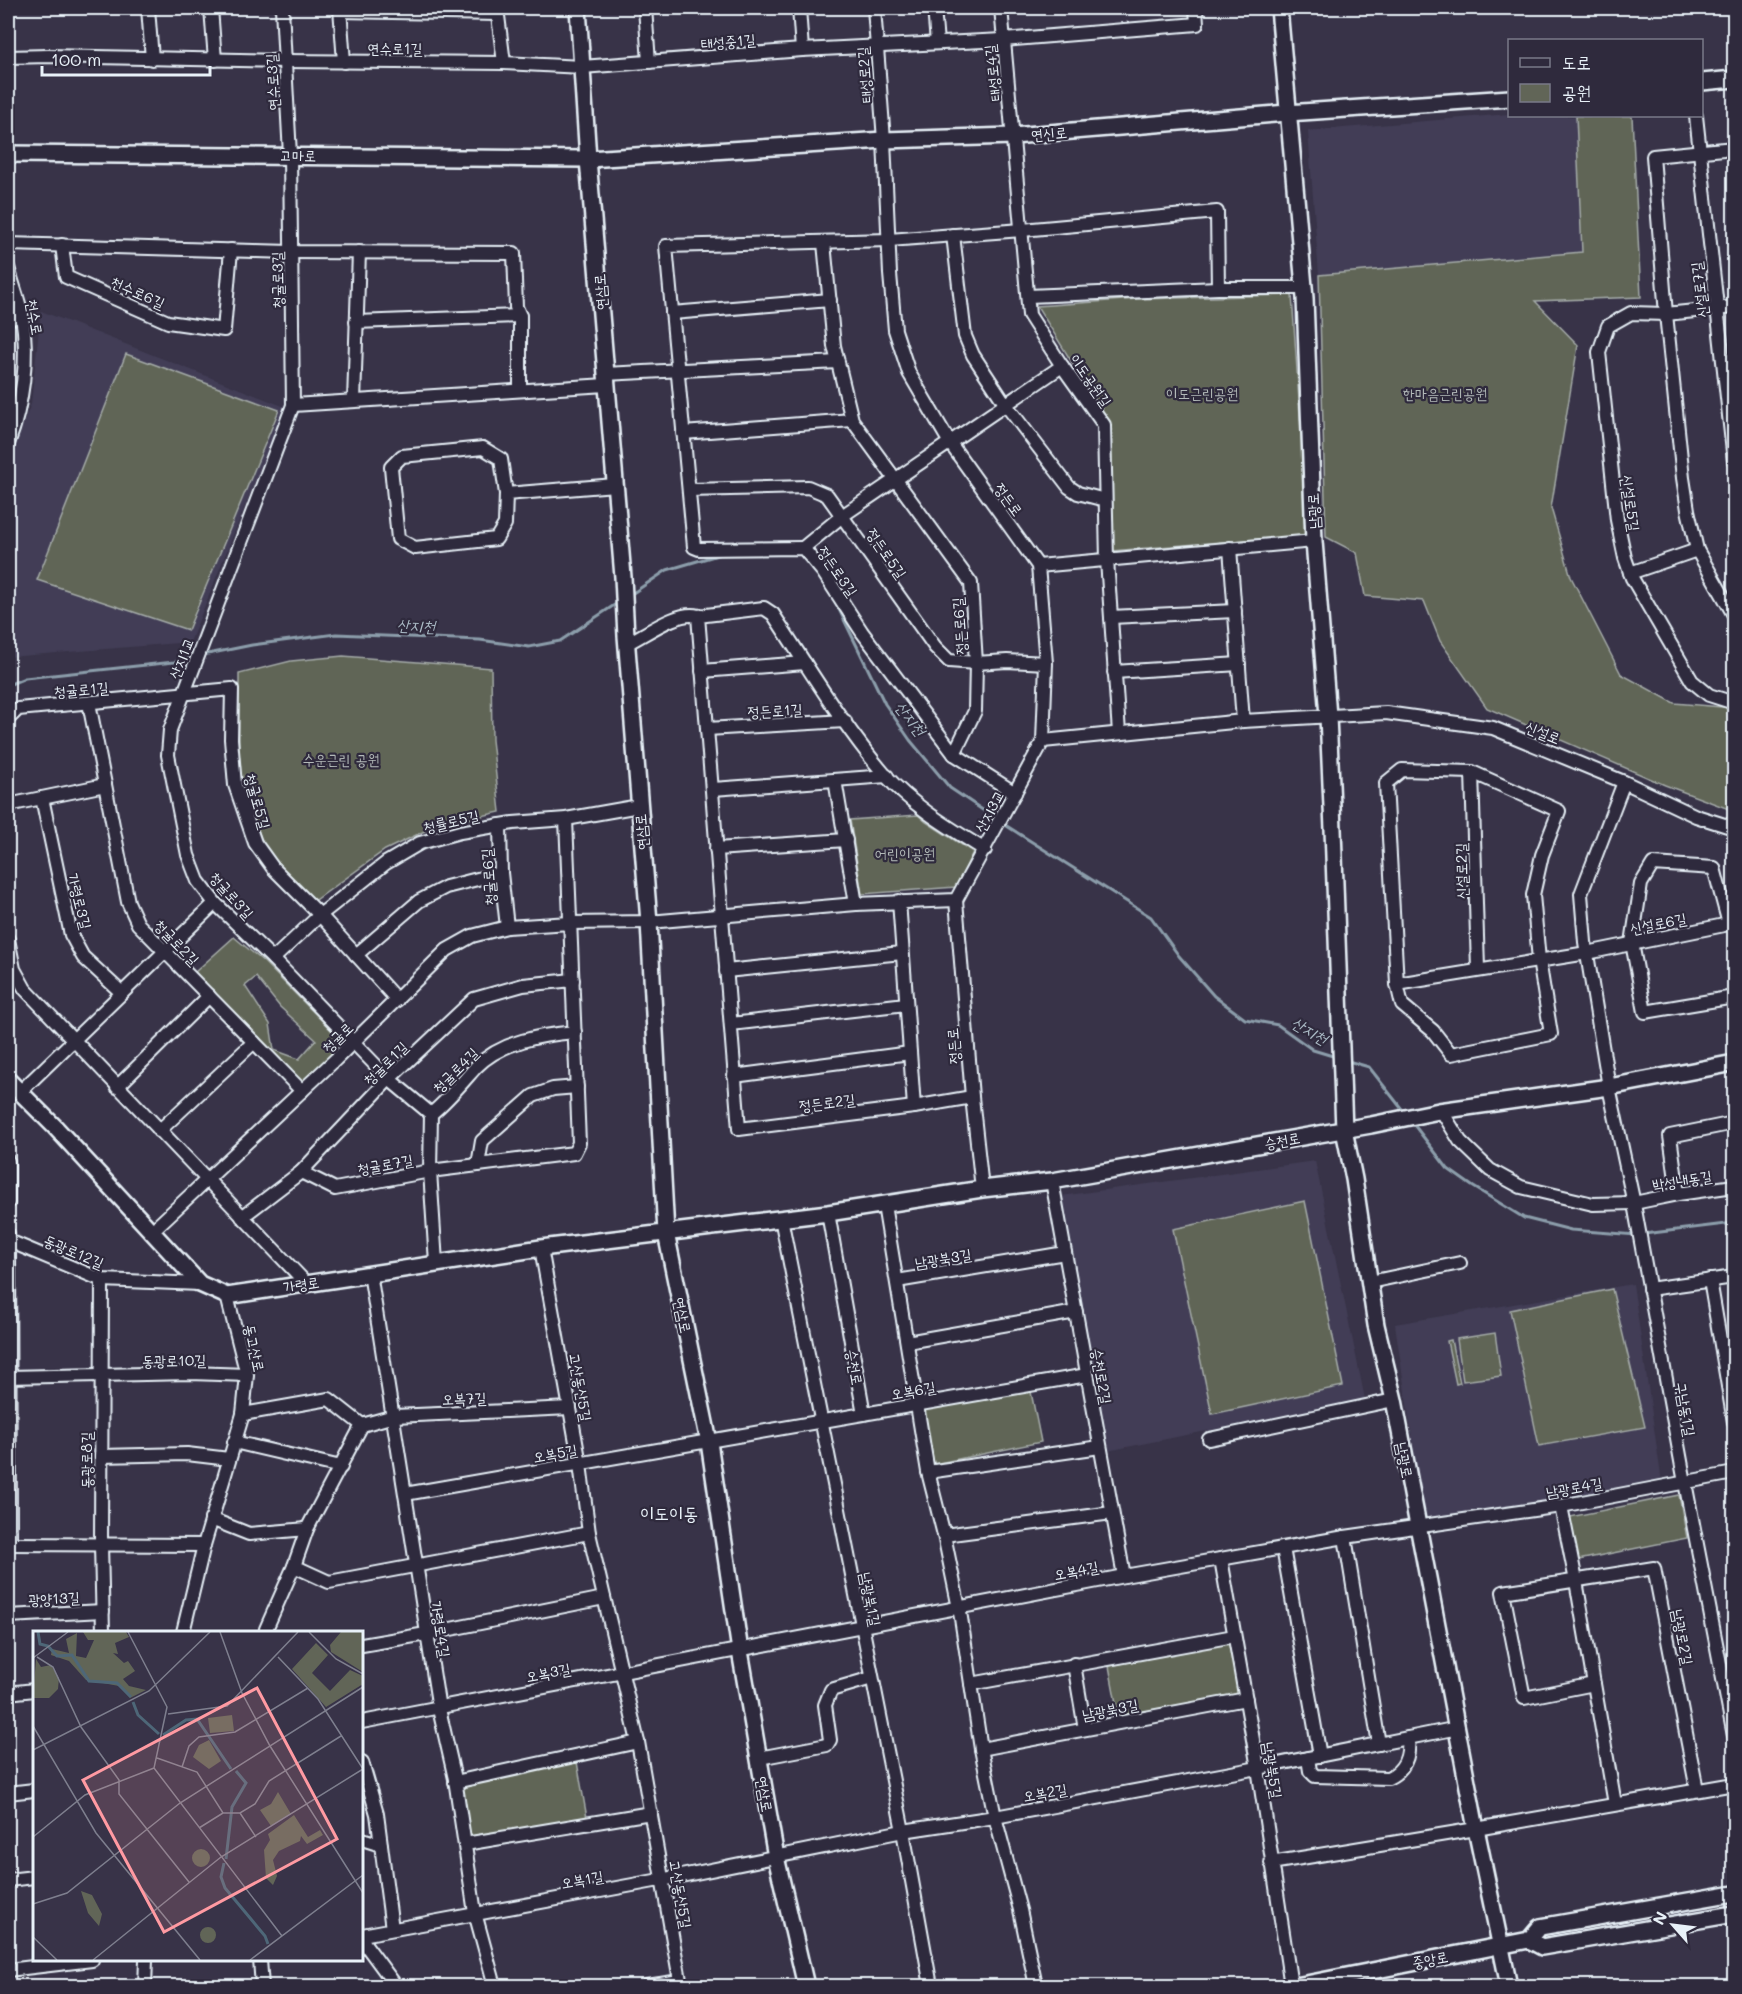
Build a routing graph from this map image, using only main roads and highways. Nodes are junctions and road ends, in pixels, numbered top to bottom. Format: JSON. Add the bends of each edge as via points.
{"nodes":[{"id":1,"x":578,"y":8,"type":"edge"},
{"id":2,"x":1279,"y":8,"type":"edge"},
{"id":3,"x":1734,"y":79,"type":"edge"},
{"id":4,"x":1703,"y":82,"type":"edge"},
{"id":5,"x":1508,"y":98,"type":"edge"},
{"id":6,"x":1287,"y":113,"type":"junction"},
{"id":7,"x":8,"y":154,"type":"edge"},
{"id":8,"x":588,"y":159,"type":"junction"},
{"id":9,"x":1734,"y":1063,"type":"edge"},
{"id":10,"x":8,"y":1080,"type":"edge"},
{"id":11,"x":1344,"y":1130,"type":"junction"},
{"id":12,"x":666,"y":1233,"type":"junction"},
{"id":13,"x":1734,"y":1893,"type":"edge"},
{"id":14,"x":1734,"y":1914,"type":"edge"},
{"id":15,"x":1528,"y":1940,"type":"junction"},
{"id":16,"x":1500,"y":1945,"type":"junction"},
{"id":17,"x":806,"y":1986,"type":"edge"},
{"id":18,"x":1296,"y":1986,"type":"edge"},
{"id":19,"x":1509,"y":1986,"type":"edge"}],
"edges":[{"from":1,"to":8,"type":"main road","name":"연삼로"},
{"from":2,"to":6,"type":"main road","name":"남광로"},
{"from":3,"to":4,"type":"main road"},
{"from":5,"to":6,"type":"main road","name":"연신로"},
{"from":6,"to":8,"type":"main road","name":"연신로","via":[[1013,136]]},
{"from":6,"to":11,"type":"main road","name":"남광로","via":[[1303,288],[1314,541],[1328,716]]},
{"from":7,"to":8,"type":"main road","name":"고마로"},
{"from":8,"to":12,"type":"main road","name":"연삼로","via":[[649,922]]},
{"from":9,"to":11,"type":"main road","name":"승천로","via":[[1608,1087],[1440,1110]]},
{"from":10,"to":12,"type":"main road","name":"가령로","via":[[200,1284],[226,1296]]},
{"from":11,"to":12,"type":"main road","name":"승천로","via":[[1052,1180]]},
{"from":11,"to":16,"type":"main road","name":"남광로","via":[[1376,1325]]},
{"from":12,"to":17,"type":"main road","name":"연삼로","via":[[709,1442],[776,1857]]},
{"from":13,"to":15,"type":"main road","name":"중앙로","via":[[1540,1927]]},
{"from":14,"to":15,"type":"main road","name":"중앙로","via":[[1542,1947]]},
{"from":15,"to":16,"type":"main road","name":"중앙로"},
{"from":16,"to":18,"type":"main road","name":"중앙로"},
{"from":16,"to":19,"type":"main road","name":"남광로"}]}
